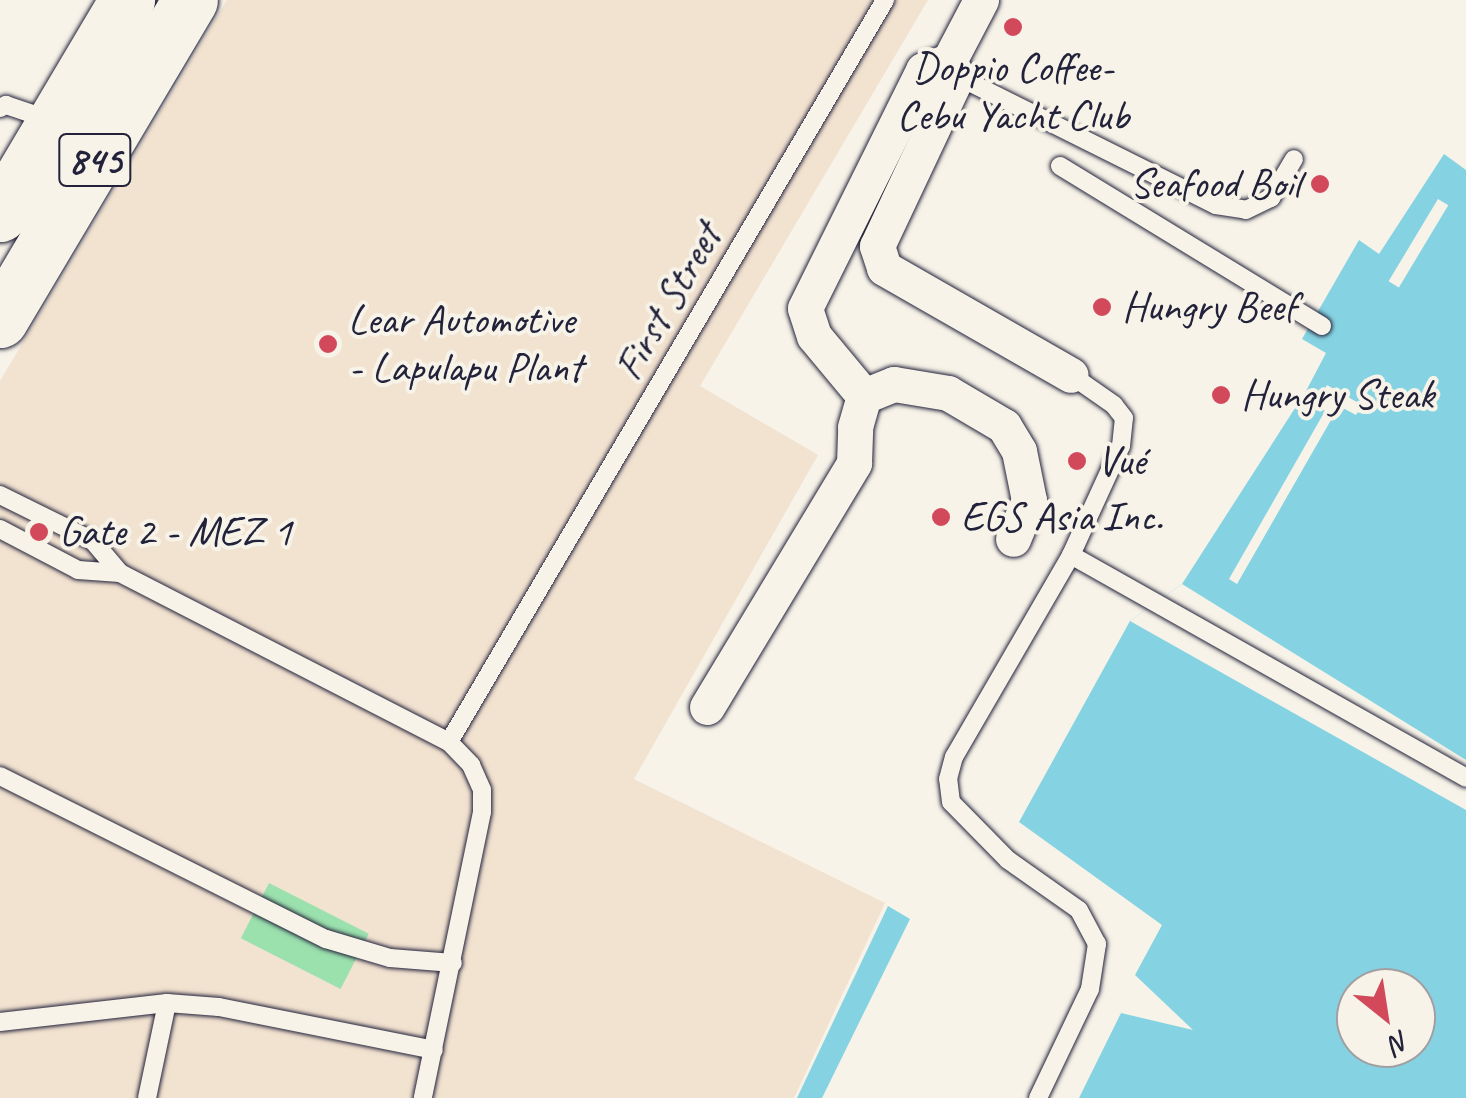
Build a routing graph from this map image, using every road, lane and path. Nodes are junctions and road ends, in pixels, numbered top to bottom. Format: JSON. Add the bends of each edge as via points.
{"nodes":[{"id":1,"x":127,"y":0,"type":"edge"},
{"id":2,"x":190,"y":0,"type":"edge"},
{"id":3,"x":885,"y":0,"type":"edge"},
{"id":4,"x":982,"y":0,"type":"edge"},
{"id":5,"x":953,"y":68,"type":"junction"},
{"id":6,"x":0,"y":108,"type":"edge"},
{"id":7,"x":56,"y":121,"type":"junction"},
{"id":8,"x":1294,"y":159,"type":"dead end"},
{"id":9,"x":1060,"y":166,"type":"dead end"},
{"id":10,"x":0,"y":214,"type":"edge"},
{"id":11,"x":0,"y":320,"type":"edge"},
{"id":12,"x":1322,"y":326,"type":"dead end"},
{"id":13,"x":1071,"y":374,"type":"joint"},
{"id":14,"x":864,"y":396,"type":"junction"},
{"id":15,"x":0,"y":494,"type":"edge"},
{"id":16,"x":0,"y":529,"type":"edge"},
{"id":17,"x":1013,"y":539,"type":"dead end"},
{"id":18,"x":1071,"y":554,"type":"junction"},
{"id":19,"x":120,"y":572,"type":"junction"},
{"id":20,"x":707,"y":707,"type":"dead end"},
{"id":21,"x":449,"y":742,"type":"junction"},
{"id":22,"x":0,"y":776,"type":"edge"},
{"id":23,"x":1466,"y":778,"type":"edge"},
{"id":24,"x":454,"y":963,"type":"junction"},
{"id":25,"x":168,"y":1003,"type":"junction"},
{"id":26,"x":0,"y":1022,"type":"edge"},
{"id":27,"x":434,"y":1050,"type":"junction"},
{"id":28,"x":147,"y":1098,"type":"edge"},
{"id":29,"x":423,"y":1098,"type":"edge"},
{"id":30,"x":1038,"y":1098,"type":"edge"}],
"edges":[{"from":1,"to":7,"type":"main road","number":"845"},
{"from":2,"to":11,"type":"main road","number":"845"},
{"from":3,"to":21,"type":"lane","name":"First Street"},
{"from":4,"to":5,"type":"street"},
{"from":5,"to":8,"type":"lane","via":[[1216,204],[1246,210],[1271,198]]},
{"from":5,"to":13,"type":"street","via":[[877,246],[884,268]]},
{"from":5,"to":14,"type":"street","via":[[924,70],[805,308],[814,336]]},
{"from":6,"to":7,"type":"lane","via":[[6,104]]},
{"from":7,"to":10,"type":"main road","number":"845"},
{"from":9,"to":12,"type":"lane"},
{"from":13,"to":18,"type":"lane","via":[[1124,418],[1121,446]]},
{"from":14,"to":17,"type":"street","via":[[894,384],[936,391],[1004,426],[1019,451],[1028,500]]},
{"from":14,"to":20,"type":"street","via":[[854,463]]},
{"from":15,"to":19,"type":"lane","via":[[93,542]]},
{"from":16,"to":19,"type":"lane","via":[[78,570]]},
{"from":18,"to":23,"type":"lane"},
{"from":18,"to":30,"type":"lane","via":[[954,757],[948,779],[951,802],[1008,860],[1079,910],[1097,944],[1090,989]]},
{"from":19,"to":21,"type":"lane"},
{"from":21,"to":24,"type":"lane","via":[[471,764],[482,790]]},
{"from":22,"to":24,"type":"lane","via":[[326,938],[390,958]]},
{"from":24,"to":27,"type":"lane"},
{"from":25,"to":26,"type":"lane"},
{"from":25,"to":27,"type":"lane","via":[[219,1006]]},
{"from":25,"to":28,"type":"lane"},
{"from":27,"to":29,"type":"lane"}]}
